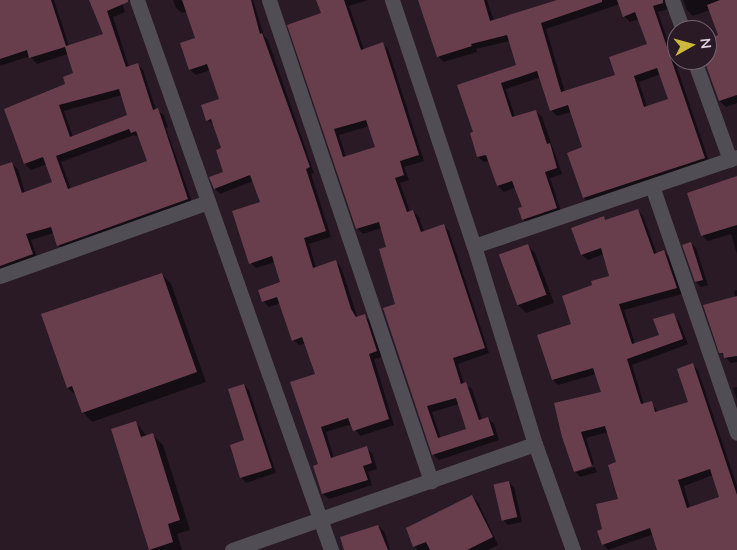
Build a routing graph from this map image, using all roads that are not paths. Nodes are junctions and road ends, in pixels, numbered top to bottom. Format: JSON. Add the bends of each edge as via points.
{"nodes":[{"id":1,"x":137,"y":0,"type":"edge"},
{"id":2,"x":269,"y":0,"type":"edge"},
{"id":3,"x":392,"y":0,"type":"edge"},
{"id":4,"x":672,"y":0,"type":"edge"},
{"id":5,"x":679,"y":20,"type":"edge"},
{"id":6,"x":698,"y":70,"type":"edge"},
{"id":7,"x":734,"y":158,"type":"edge"},
{"id":8,"x":652,"y":186,"type":"junction"},
{"id":9,"x":208,"y":202,"type":"junction"},
{"id":10,"x":474,"y":246,"type":"junction"},
{"id":11,"x":0,"y":276,"type":"edge"},
{"id":12,"x":737,"y":433,"type":"edge"},
{"id":13,"x":535,"y":444,"type":"junction"},
{"id":14,"x":431,"y":482,"type":"junction"},
{"id":15,"x":321,"y":519,"type":"junction"},
{"id":16,"x":232,"y":550,"type":"edge"},
{"id":17,"x":331,"y":550,"type":"edge"},
{"id":18,"x":573,"y":550,"type":"edge"}],
"edges":[{"from":1,"to":9,"type":"street"},
{"from":2,"to":14,"type":"street"},
{"from":3,"to":10,"type":"street"},
{"from":4,"to":5,"type":"street"},
{"from":6,"to":7,"type":"street"},
{"from":7,"to":8,"type":"street"},
{"from":8,"to":10,"type":"street"},
{"from":8,"to":12,"type":"street"},
{"from":9,"to":11,"type":"street"},
{"from":9,"to":15,"type":"street"},
{"from":10,"to":13,"type":"street"},
{"from":13,"to":14,"type":"street"},
{"from":13,"to":18,"type":"street"},
{"from":14,"to":15,"type":"street"},
{"from":15,"to":16,"type":"street"},
{"from":15,"to":17,"type":"street"}]}
